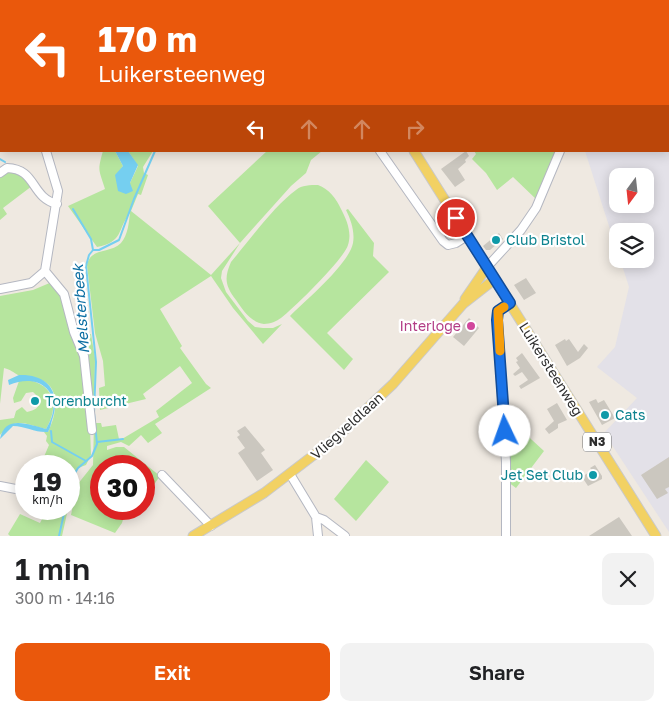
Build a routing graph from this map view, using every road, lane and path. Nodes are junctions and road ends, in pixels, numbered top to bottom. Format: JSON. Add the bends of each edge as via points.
{"nodes":[{"id":1,"x":46,"y":152,"type":"edge"},
{"id":2,"x":381,"y":152,"type":"edge"},
{"id":3,"x":415,"y":152,"type":"edge"},
{"id":4,"x":560,"y":152,"type":"edge"},
{"id":5,"x":0,"y":173,"type":"edge"},
{"id":6,"x":57,"y":204,"type":"junction"},
{"id":7,"x":467,"y":236,"type":"junction"},
{"id":8,"x":487,"y":267,"type":"junction"},
{"id":9,"x":45,"y":271,"type":"junction"},
{"id":10,"x":495,"y":279,"type":"junction"},
{"id":11,"x":0,"y":290,"type":"edge"},
{"id":12,"x":510,"y":303,"type":"junction"},
{"id":13,"x":463,"y":304,"type":"junction"},
{"id":14,"x":92,"y":430,"type":"dead end"},
{"id":15,"x":290,"y":474,"type":"junction"},
{"id":16,"x":162,"y":475,"type":"dead end"},
{"id":17,"x":0,"y":486,"type":"edge"},
{"id":18,"x":15,"y":489,"type":"edge"},
{"id":19,"x":316,"y":517,"type":"junction"},
{"id":20,"x":212,"y":526,"type":"junction"},
{"id":21,"x":193,"y":536,"type":"edge"},
{"id":22,"x":318,"y":536,"type":"edge"},
{"id":23,"x":344,"y":536,"type":"edge"},
{"id":24,"x":506,"y":536,"type":"edge"},
{"id":25,"x":656,"y":536,"type":"edge"}],
"edges":[{"from":1,"to":6,"type":"street","via":[[56,181]]},
{"from":2,"to":7,"type":"street","via":[[443,241],[448,245],[456,244]]},
{"from":3,"to":7,"type":"main road","name":"Luikersteenweg","number":"N3"},
{"from":4,"to":8,"type":"street","via":[[536,208],[517,235]]},
{"from":5,"to":6,"type":"street","via":[[7,168],[21,171],[45,200]]},
{"from":6,"to":9,"type":"street"},
{"from":7,"to":8,"type":"main road","name":"Luikersteenweg","number":"N3"},
{"from":8,"to":10,"type":"main road","name":"Luikersteenweg","number":"N3"},
{"from":8,"to":13,"type":"main road","name":"Vliegveldlaan"},
{"from":9,"to":11,"type":"street","via":[[30,283]]},
{"from":9,"to":14,"type":"street","via":[[64,294],[84,356]]},
{"from":10,"to":12,"type":"main road","name":"Luikersteenweg","number":"N3"},
{"from":10,"to":13,"type":"main road","name":"Vliegveldlaan"},
{"from":12,"to":24,"type":"street","via":[[498,311],[497,320],[505,434]]},
{"from":12,"to":25,"type":"main road","name":"Luikersteenweg","number":"N3"},
{"from":13,"to":15,"type":"main road","name":"Vliegveldlaan","via":[[374,404]]},
{"from":15,"to":19,"type":"street"},
{"from":15,"to":20,"type":"main road","name":"Vliegveldlaan"},
{"from":16,"to":20,"type":"street"},
{"from":17,"to":18,"type":"street"},
{"from":19,"to":22,"type":"street"},
{"from":19,"to":23,"type":"street"},
{"from":20,"to":21,"type":"main road","name":"Vliegveldlaan"}]}
